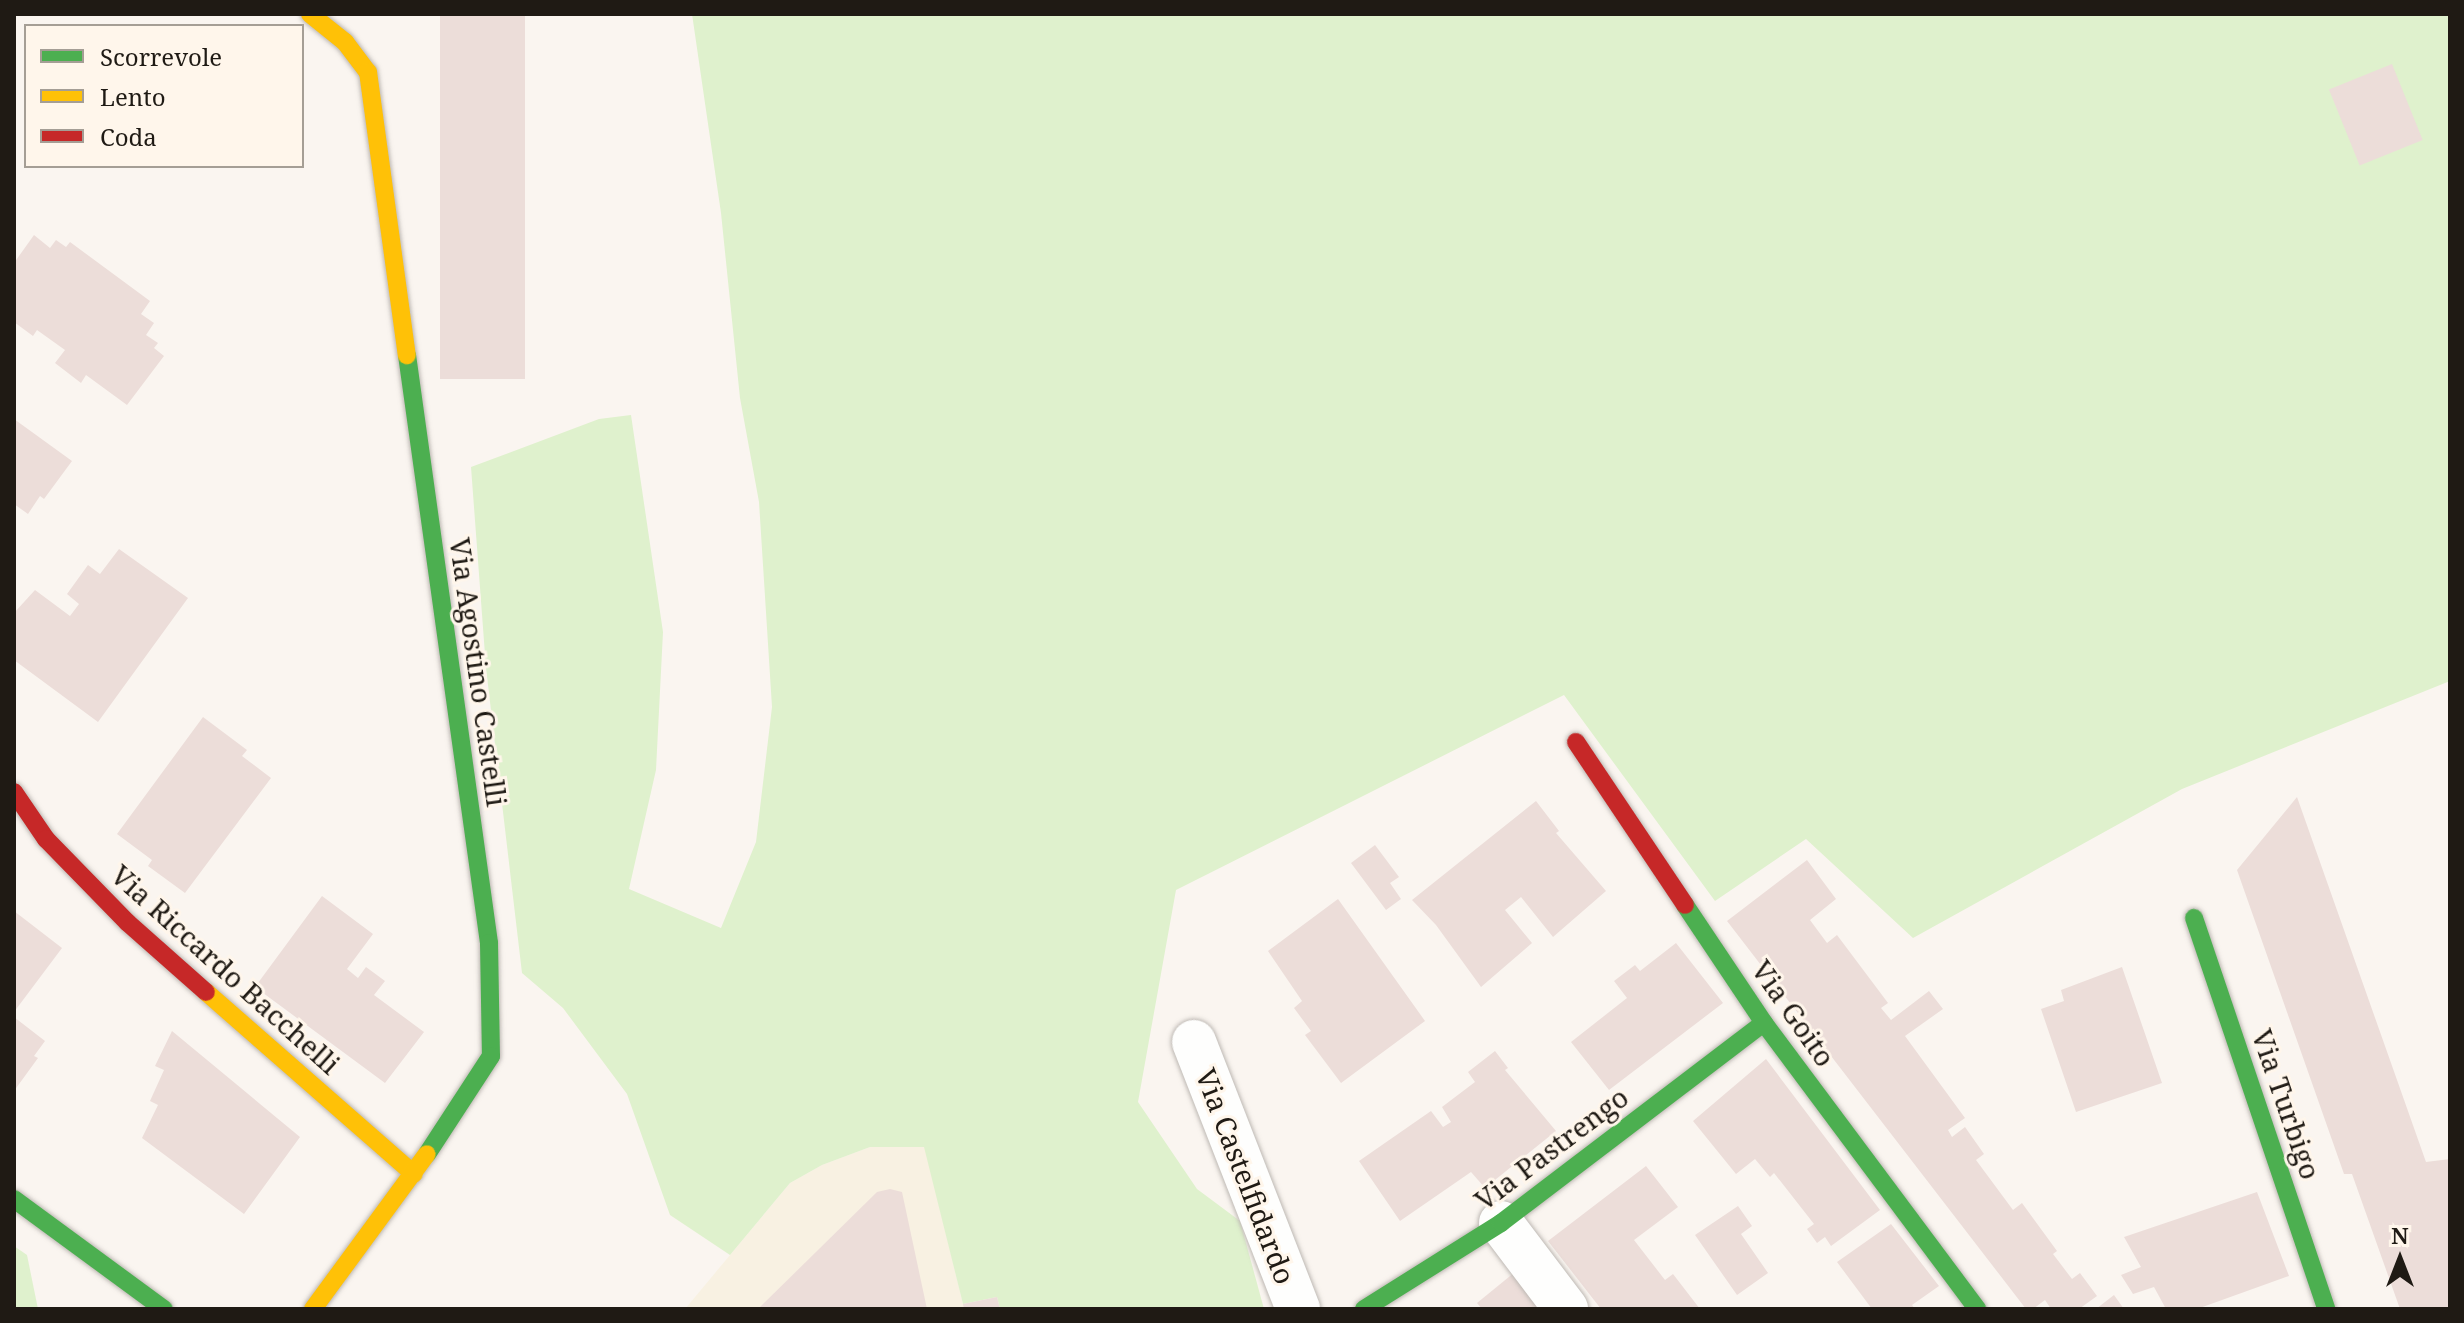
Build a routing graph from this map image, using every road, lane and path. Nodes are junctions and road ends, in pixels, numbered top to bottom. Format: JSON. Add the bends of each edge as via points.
{"nodes":[{"id":1,"x":324,"y":18,"type":"edge"},
{"id":2,"x":1576,"y":742,"type":"dead end"},
{"id":3,"x":14,"y":792,"type":"edge"},
{"id":4,"x":2194,"y":918,"type":"dead end"},
{"id":5,"x":1764,"y":1023,"type":"junction"},
{"id":6,"x":1194,"y":1042,"type":"dead end"},
{"id":7,"x":414,"y":1174,"type":"junction"},
{"id":8,"x":14,"y":1199,"type":"edge"},
{"id":9,"x":1501,"y":1223,"type":"junction"},
{"id":10,"x":164,"y":1309,"type":"edge"},
{"id":11,"x":313,"y":1309,"type":"edge"},
{"id":12,"x":1298,"y":1309,"type":"edge"},
{"id":13,"x":1364,"y":1309,"type":"edge"},
{"id":14,"x":1566,"y":1309,"type":"edge"},
{"id":15,"x":1977,"y":1309,"type":"edge"},
{"id":16,"x":2326,"y":1309,"type":"edge"}],
"edges":[{"from":1,"to":7,"type":"street","name":"Via Agostino Castelli","via":[[368,72],[489,943],[491,1056]]},
{"from":2,"to":5,"type":"street","name":"Via Goito"},
{"from":3,"to":7,"type":"street","name":"Via Riccardo Bacchelli","via":[[46,839],[128,923]]},
{"from":4,"to":16,"type":"street","name":"Via Turbigo"},
{"from":5,"to":9,"type":"street","name":"Via Pastrengo"},
{"from":5,"to":15,"type":"street","name":"Via Goito"},
{"from":6,"to":12,"type":"street","name":"Via Castelfidardo"},
{"from":7,"to":11,"type":"street","name":"Via Agostino Castelli"},
{"from":8,"to":10,"type":"street"},
{"from":9,"to":13,"type":"street","name":"Via Pastrengo"},
{"from":9,"to":14,"type":"street"}]}
